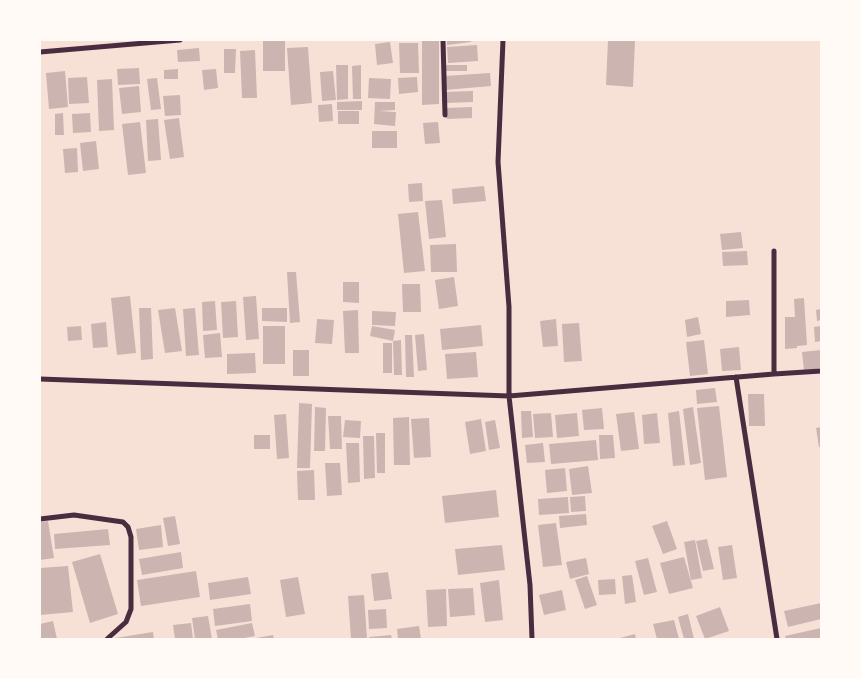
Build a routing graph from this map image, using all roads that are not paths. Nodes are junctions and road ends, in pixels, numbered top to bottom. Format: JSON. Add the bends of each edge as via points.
{"nodes":[{"id":1,"x":180,"y":40,"type":"edge"},
{"id":2,"x":443,"y":40,"type":"edge"},
{"id":3,"x":503,"y":40,"type":"edge"},
{"id":4,"x":40,"y":52,"type":"edge"},
{"id":5,"x":445,"y":115,"type":"dead end"},
{"id":6,"x":774,"y":250,"type":"dead end"},
{"id":7,"x":821,"y":371,"type":"edge"},
{"id":8,"x":774,"y":374,"type":"junction"},
{"id":9,"x":736,"y":377,"type":"junction"},
{"id":10,"x":40,"y":379,"type":"edge"},
{"id":11,"x":509,"y":396,"type":"junction"},
{"id":12,"x":40,"y":519,"type":"edge"},
{"id":13,"x":107,"y":639,"type":"edge"},
{"id":14,"x":532,"y":639,"type":"edge"},
{"id":15,"x":777,"y":639,"type":"edge"}],
"edges":[{"from":1,"to":4,"type":"street"},
{"from":2,"to":5,"type":"street"},
{"from":3,"to":11,"type":"street","via":[[498,162],[510,307]]},
{"from":6,"to":8,"type":"street"},
{"from":7,"to":8,"type":"street"},
{"from":8,"to":9,"type":"street"},
{"from":9,"to":11,"type":"street"},
{"from":9,"to":15,"type":"street"},
{"from":10,"to":11,"type":"street"},
{"from":11,"to":14,"type":"street","via":[[530,585]]},
{"from":12,"to":13,"type":"street","via":[[74,516],[123,522],[128,527],[131,537],[131,609],[126,622]]}]}
